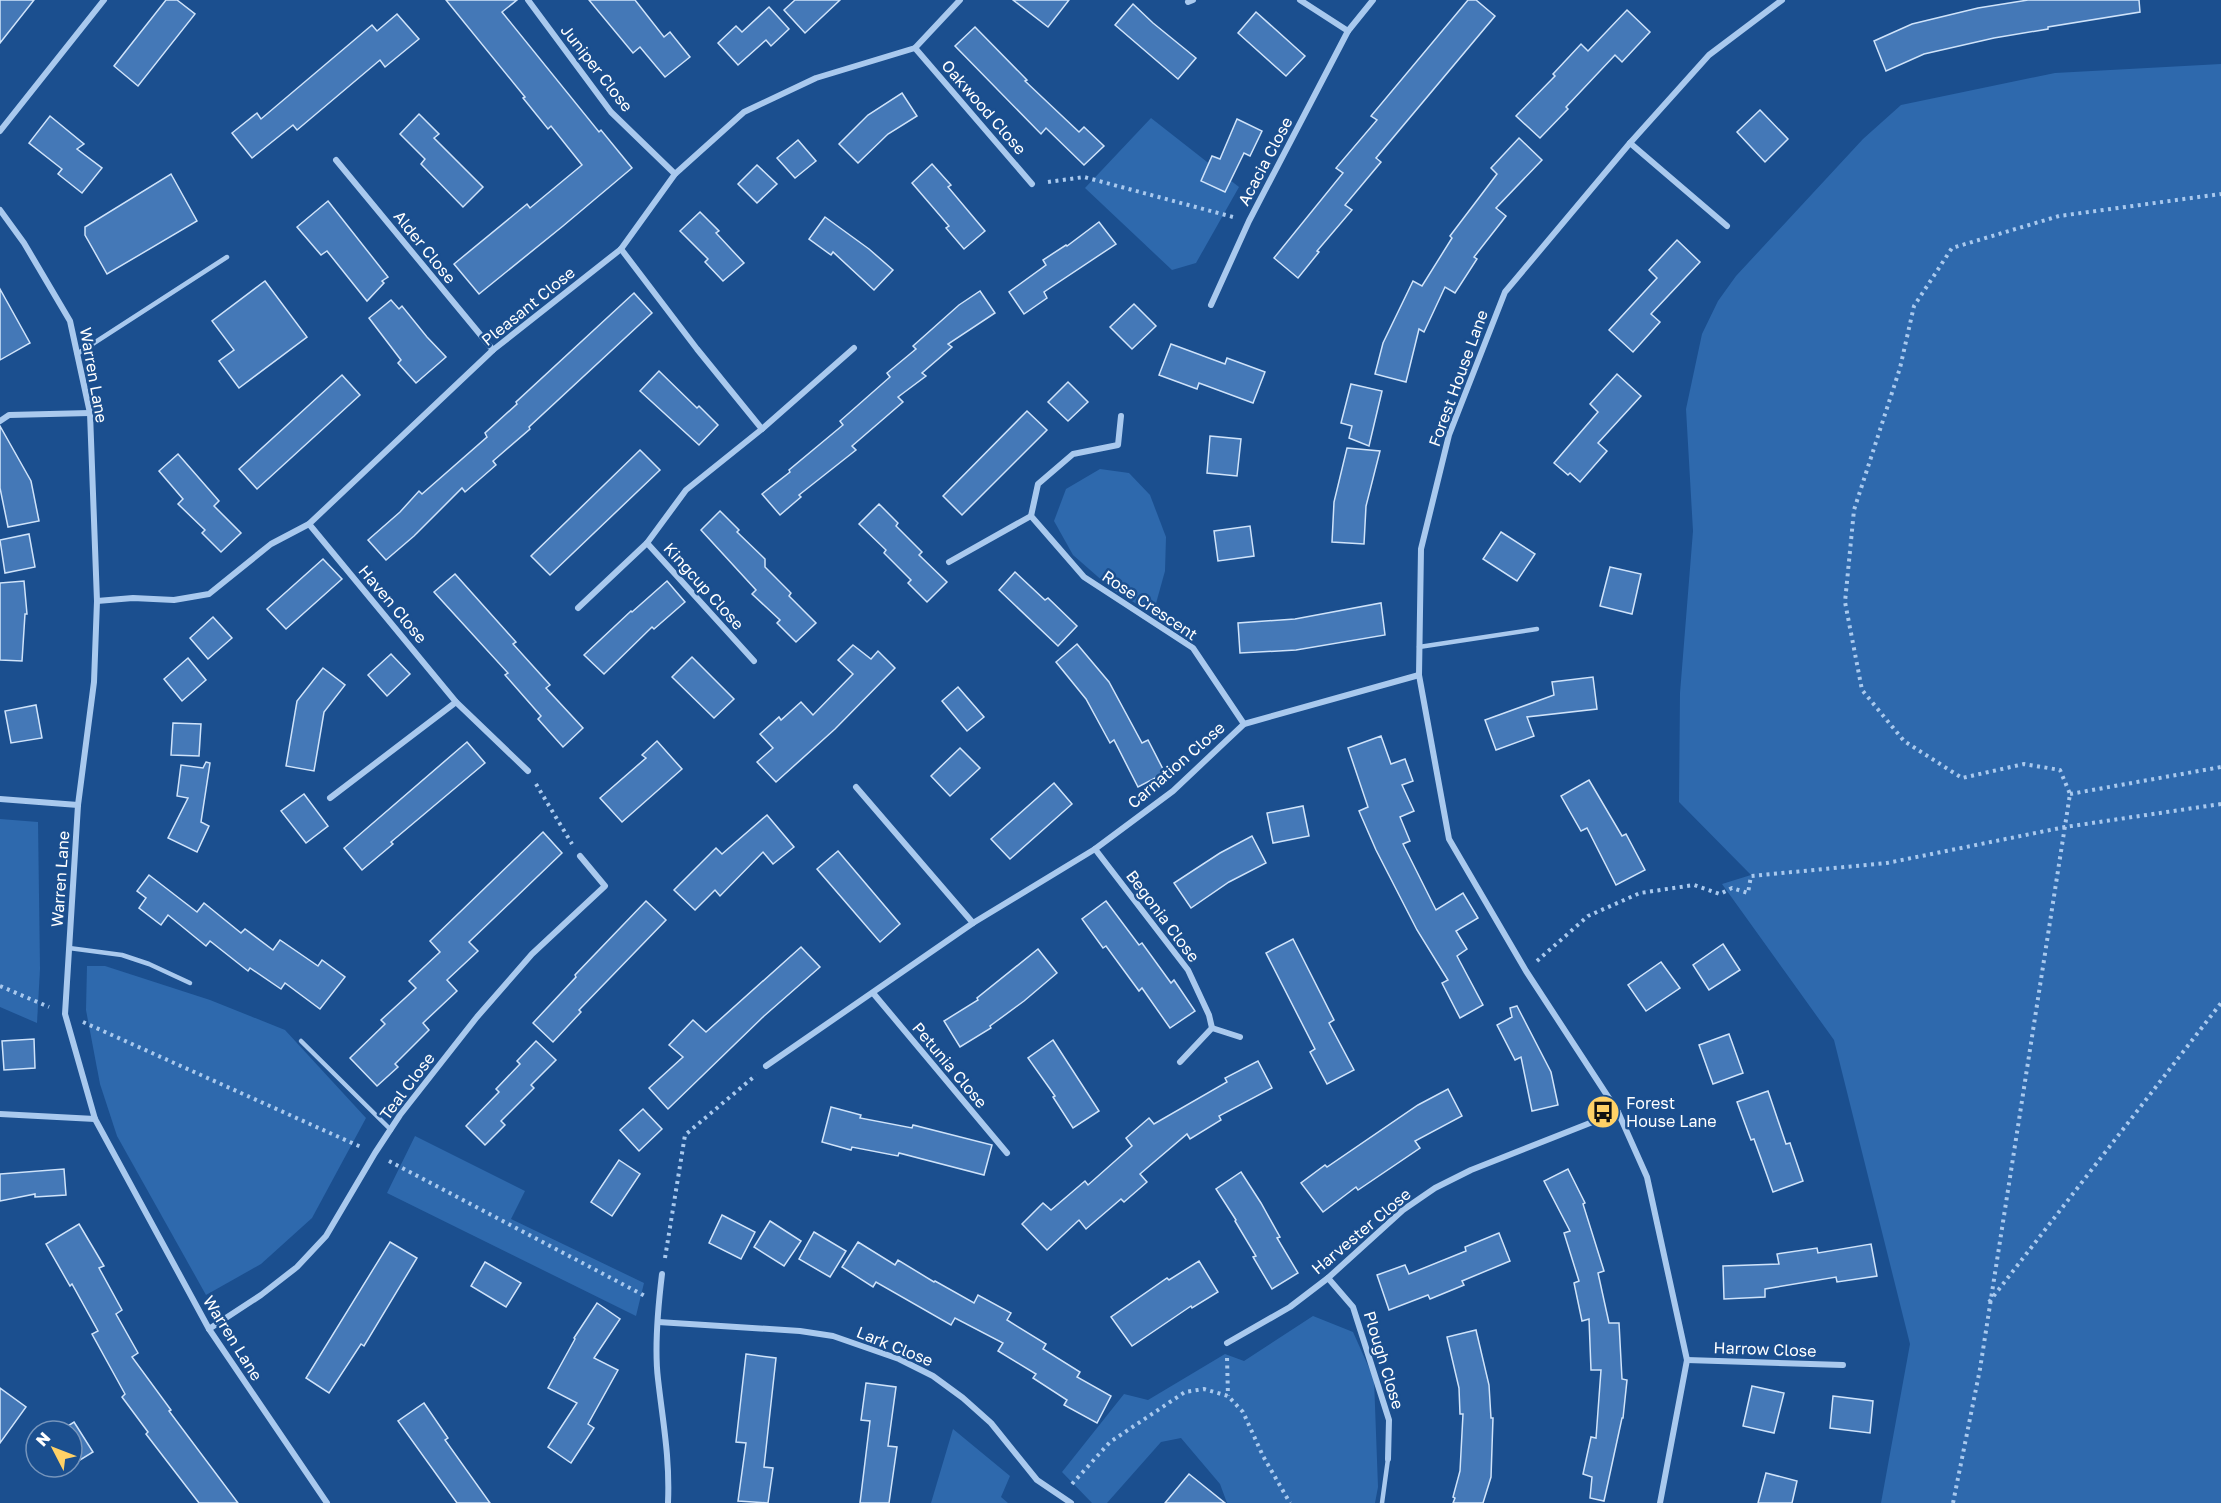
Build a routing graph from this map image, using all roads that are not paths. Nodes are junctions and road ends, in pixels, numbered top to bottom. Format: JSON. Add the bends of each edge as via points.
{"nodes":[{"id":1,"x":104,"y":0,"type":"edge"},
{"id":2,"x":528,"y":0,"type":"edge"},
{"id":3,"x":960,"y":0,"type":"edge"},
{"id":4,"x":1300,"y":0,"type":"edge"},
{"id":5,"x":1373,"y":0,"type":"edge"},
{"id":6,"x":1782,"y":0,"type":"edge"},
{"id":7,"x":1348,"y":32,"type":"junction"},
{"id":8,"x":915,"y":48,"type":"junction"},
{"id":9,"x":0,"y":131,"type":"edge"},
{"id":10,"x":1630,"y":143,"type":"junction"},
{"id":11,"x":336,"y":160,"type":"dead end"},
{"id":12,"x":675,"y":174,"type":"junction"},
{"id":13,"x":1032,"y":184,"type":"road end"},
{"id":14,"x":0,"y":210,"type":"edge"},
{"id":15,"x":1727,"y":226,"type":"dead end"},
{"id":16,"x":621,"y":249,"type":"junction"},
{"id":17,"x":227,"y":257,"type":"dead end"},
{"id":18,"x":1211,"y":305,"type":"dead end"},
{"id":19,"x":854,"y":348,"type":"dead end"},
{"id":20,"x":493,"y":350,"type":"junction"},
{"id":21,"x":77,"y":354,"type":"junction"},
{"id":22,"x":90,"y":413,"type":"junction"},
{"id":23,"x":1121,"y":416,"type":"dead end"},
{"id":24,"x":0,"y":421,"type":"edge"},
{"id":25,"x":762,"y":429,"type":"junction"},
{"id":26,"x":1031,"y":516,"type":"junction"},
{"id":27,"x":309,"y":524,"type":"junction"},
{"id":28,"x":647,"y":543,"type":"junction"},
{"id":29,"x":950,"y":562,"type":"dead end"},
{"id":30,"x":97,"y":601,"type":"junction"},
{"id":31,"x":578,"y":608,"type":"dead end"},
{"id":32,"x":1537,"y":629,"type":"dead end"},
{"id":33,"x":1419,"y":647,"type":"junction"},
{"id":34,"x":754,"y":661,"type":"dead end"},
{"id":35,"x":1419,"y":675,"type":"junction"},
{"id":36,"x":456,"y":702,"type":"junction"},
{"id":37,"x":1244,"y":724,"type":"junction"},
{"id":38,"x":528,"y":771,"type":"road end"},
{"id":39,"x":856,"y":787,"type":"dead end"},
{"id":40,"x":330,"y":798,"type":"dead end"},
{"id":41,"x":0,"y":799,"type":"edge"},
{"id":42,"x":78,"y":805,"type":"junction"},
{"id":43,"x":1095,"y":849,"type":"junction"},
{"id":44,"x":580,"y":856,"type":"road end"},
{"id":45,"x":973,"y":923,"type":"junction"},
{"id":46,"x":69,"y":948,"type":"junction"},
{"id":47,"x":190,"y":983,"type":"dead end"},
{"id":48,"x":873,"y":993,"type":"junction"},
{"id":49,"x":1212,"y":1028,"type":"junction"},
{"id":50,"x":1240,"y":1036,"type":"dead end"},
{"id":51,"x":301,"y":1041,"type":"dead end"},
{"id":52,"x":1180,"y":1062,"type":"dead end"},
{"id":53,"x":766,"y":1066,"type":"road end"},
{"id":54,"x":1618,"y":1112,"type":"junction"},
{"id":55,"x":0,"y":1114,"type":"edge"},
{"id":56,"x":95,"y":1119,"type":"junction"},
{"id":57,"x":391,"y":1130,"type":"junction"},
{"id":58,"x":1008,"y":1154,"type":"dead end"},
{"id":59,"x":663,"y":1274,"type":"road end"},
{"id":60,"x":1328,"y":1278,"type":"junction"},
{"id":61,"x":658,"y":1322,"type":"junction"},
{"id":62,"x":209,"y":1329,"type":"junction"},
{"id":63,"x":1227,"y":1343,"type":"road end"},
{"id":64,"x":1687,"y":1360,"type":"junction"},
{"id":65,"x":1843,"y":1365,"type":"dead end"},
{"id":66,"x":1388,"y":1459,"type":"joint"},
{"id":67,"x":327,"y":1503,"type":"edge"},
{"id":68,"x":668,"y":1503,"type":"edge"},
{"id":69,"x":1071,"y":1503,"type":"edge"},
{"id":70,"x":1382,"y":1503,"type":"edge"},
{"id":71,"x":1660,"y":1503,"type":"edge"}],
"edges":[{"from":1,"to":9,"type":"street"},
{"from":2,"to":12,"type":"street","name":"Juniper Close","via":[[611,112]]},
{"from":3,"to":8,"type":"street","name":"Pleasant Close"},
{"from":4,"to":7,"type":"street"},
{"from":5,"to":7,"type":"street","name":"Acacia Close"},
{"from":6,"to":10,"type":"street","name":"Forest House Lane","via":[[1709,55]]},
{"from":7,"to":18,"type":"street","name":"Acacia Close","via":[[1249,221]]},
{"from":8,"to":12,"type":"street","name":"Pleasant Close","via":[[816,78],[744,112]]},
{"from":8,"to":13,"type":"street","name":"Oakwood Close"},
{"from":10,"to":15,"type":"street"},
{"from":10,"to":33,"type":"street","name":"Forest House Lane","via":[[1505,292],[1449,435],[1421,549]]},
{"from":11,"to":20,"type":"street","name":"Alder Close"},
{"from":12,"to":16,"type":"street","name":"Pleasant Close"},
{"from":14,"to":21,"type":"street","name":"Warren Lane","via":[[70,321]]},
{"from":16,"to":20,"type":"street","name":"Pleasant Close"},
{"from":16,"to":25,"type":"street"},
{"from":17,"to":21,"type":"lane"},
{"from":19,"to":25,"type":"street","name":"Kingcup Close"},
{"from":20,"to":27,"type":"street","name":"Pleasant Close"},
{"from":21,"to":22,"type":"street","name":"Warren Lane"},
{"from":22,"to":24,"type":"street","via":[[9,415]]},
{"from":22,"to":30,"type":"street","name":"Warren Lane"},
{"from":23,"to":26,"type":"street","via":[[1118,445],[1073,454],[1038,484]]},
{"from":25,"to":28,"type":"street","name":"Kingcup Close","via":[[686,490]]},
{"from":26,"to":29,"type":"street"},
{"from":26,"to":37,"type":"street","name":"Rose Crescent","via":[[1084,577],[1193,648]]},
{"from":27,"to":30,"type":"street","name":"Pleasant Close","via":[[271,544],[209,594],[174,600]]},
{"from":27,"to":36,"type":"street","name":"Haven Close"},
{"from":28,"to":31,"type":"street"},
{"from":28,"to":34,"type":"street","name":"Kingcup Close"},
{"from":30,"to":42,"type":"street","name":"Warren Lane","via":[[94,682]]},
{"from":32,"to":33,"type":"lane"},
{"from":33,"to":35,"type":"street","name":"Forest House Lane"},
{"from":35,"to":37,"type":"street","name":"Carnation Close"},
{"from":35,"to":54,"type":"street","name":"Forest House Lane","via":[[1449,839],[1526,971]]},
{"from":36,"to":38,"type":"street","name":"Haven Close"},
{"from":36,"to":40,"type":"street"},
{"from":37,"to":43,"type":"street","name":"Carnation Close","via":[[1173,791]]},
{"from":39,"to":45,"type":"street"},
{"from":41,"to":42,"type":"street"},
{"from":42,"to":46,"type":"street","name":"Warren Lane"},
{"from":43,"to":45,"type":"street","name":"Carnation Close"},
{"from":43,"to":49,"type":"street","name":"Begonia Close","via":[[1188,970]]},
{"from":44,"to":57,"type":"street","name":"Teal Close","via":[[605,886],[531,954],[477,1017]]},
{"from":45,"to":48,"type":"street","name":"Carnation Close"},
{"from":46,"to":47,"type":"lane","via":[[122,955]]},
{"from":46,"to":56,"type":"street","name":"Warren Lane","via":[[65,1014]]},
{"from":48,"to":53,"type":"street","name":"Carnation Close"},
{"from":48,"to":58,"type":"street","name":"Petunia Close"},
{"from":49,"to":50,"type":"street"},
{"from":49,"to":52,"type":"street"},
{"from":51,"to":57,"type":"lane"},
{"from":54,"to":60,"type":"street","name":"Harvester Close","via":[[1435,1188],[1403,1210]]},
{"from":54,"to":64,"type":"street","name":"Forest House Lane","via":[[1647,1177]]},
{"from":55,"to":56,"type":"street"},
{"from":56,"to":62,"type":"street","name":"Warren Lane"},
{"from":57,"to":62,"type":"street","name":"Teal Close","via":[[326,1236],[297,1267]]},
{"from":59,"to":61,"type":"street"},
{"from":60,"to":63,"type":"street","name":"Harvester Close","via":[[1290,1307]]},
{"from":60,"to":66,"type":"street","name":"Plough Close","via":[[1353,1306],[1389,1420]]},
{"from":61,"to":68,"type":"street","via":[[658,1377],[669,1470]]},
{"from":61,"to":69,"type":"street","name":"Lark Close","via":[[833,1336],[899,1359],[933,1376],[963,1398],[991,1423],[1038,1480]]},
{"from":62,"to":67,"type":"street","name":"Warren Lane"},
{"from":64,"to":65,"type":"street","name":"Harrow Close"},
{"from":64,"to":71,"type":"street","name":"Forest House Lane"},
{"from":66,"to":70,"type":"lane"}]}
